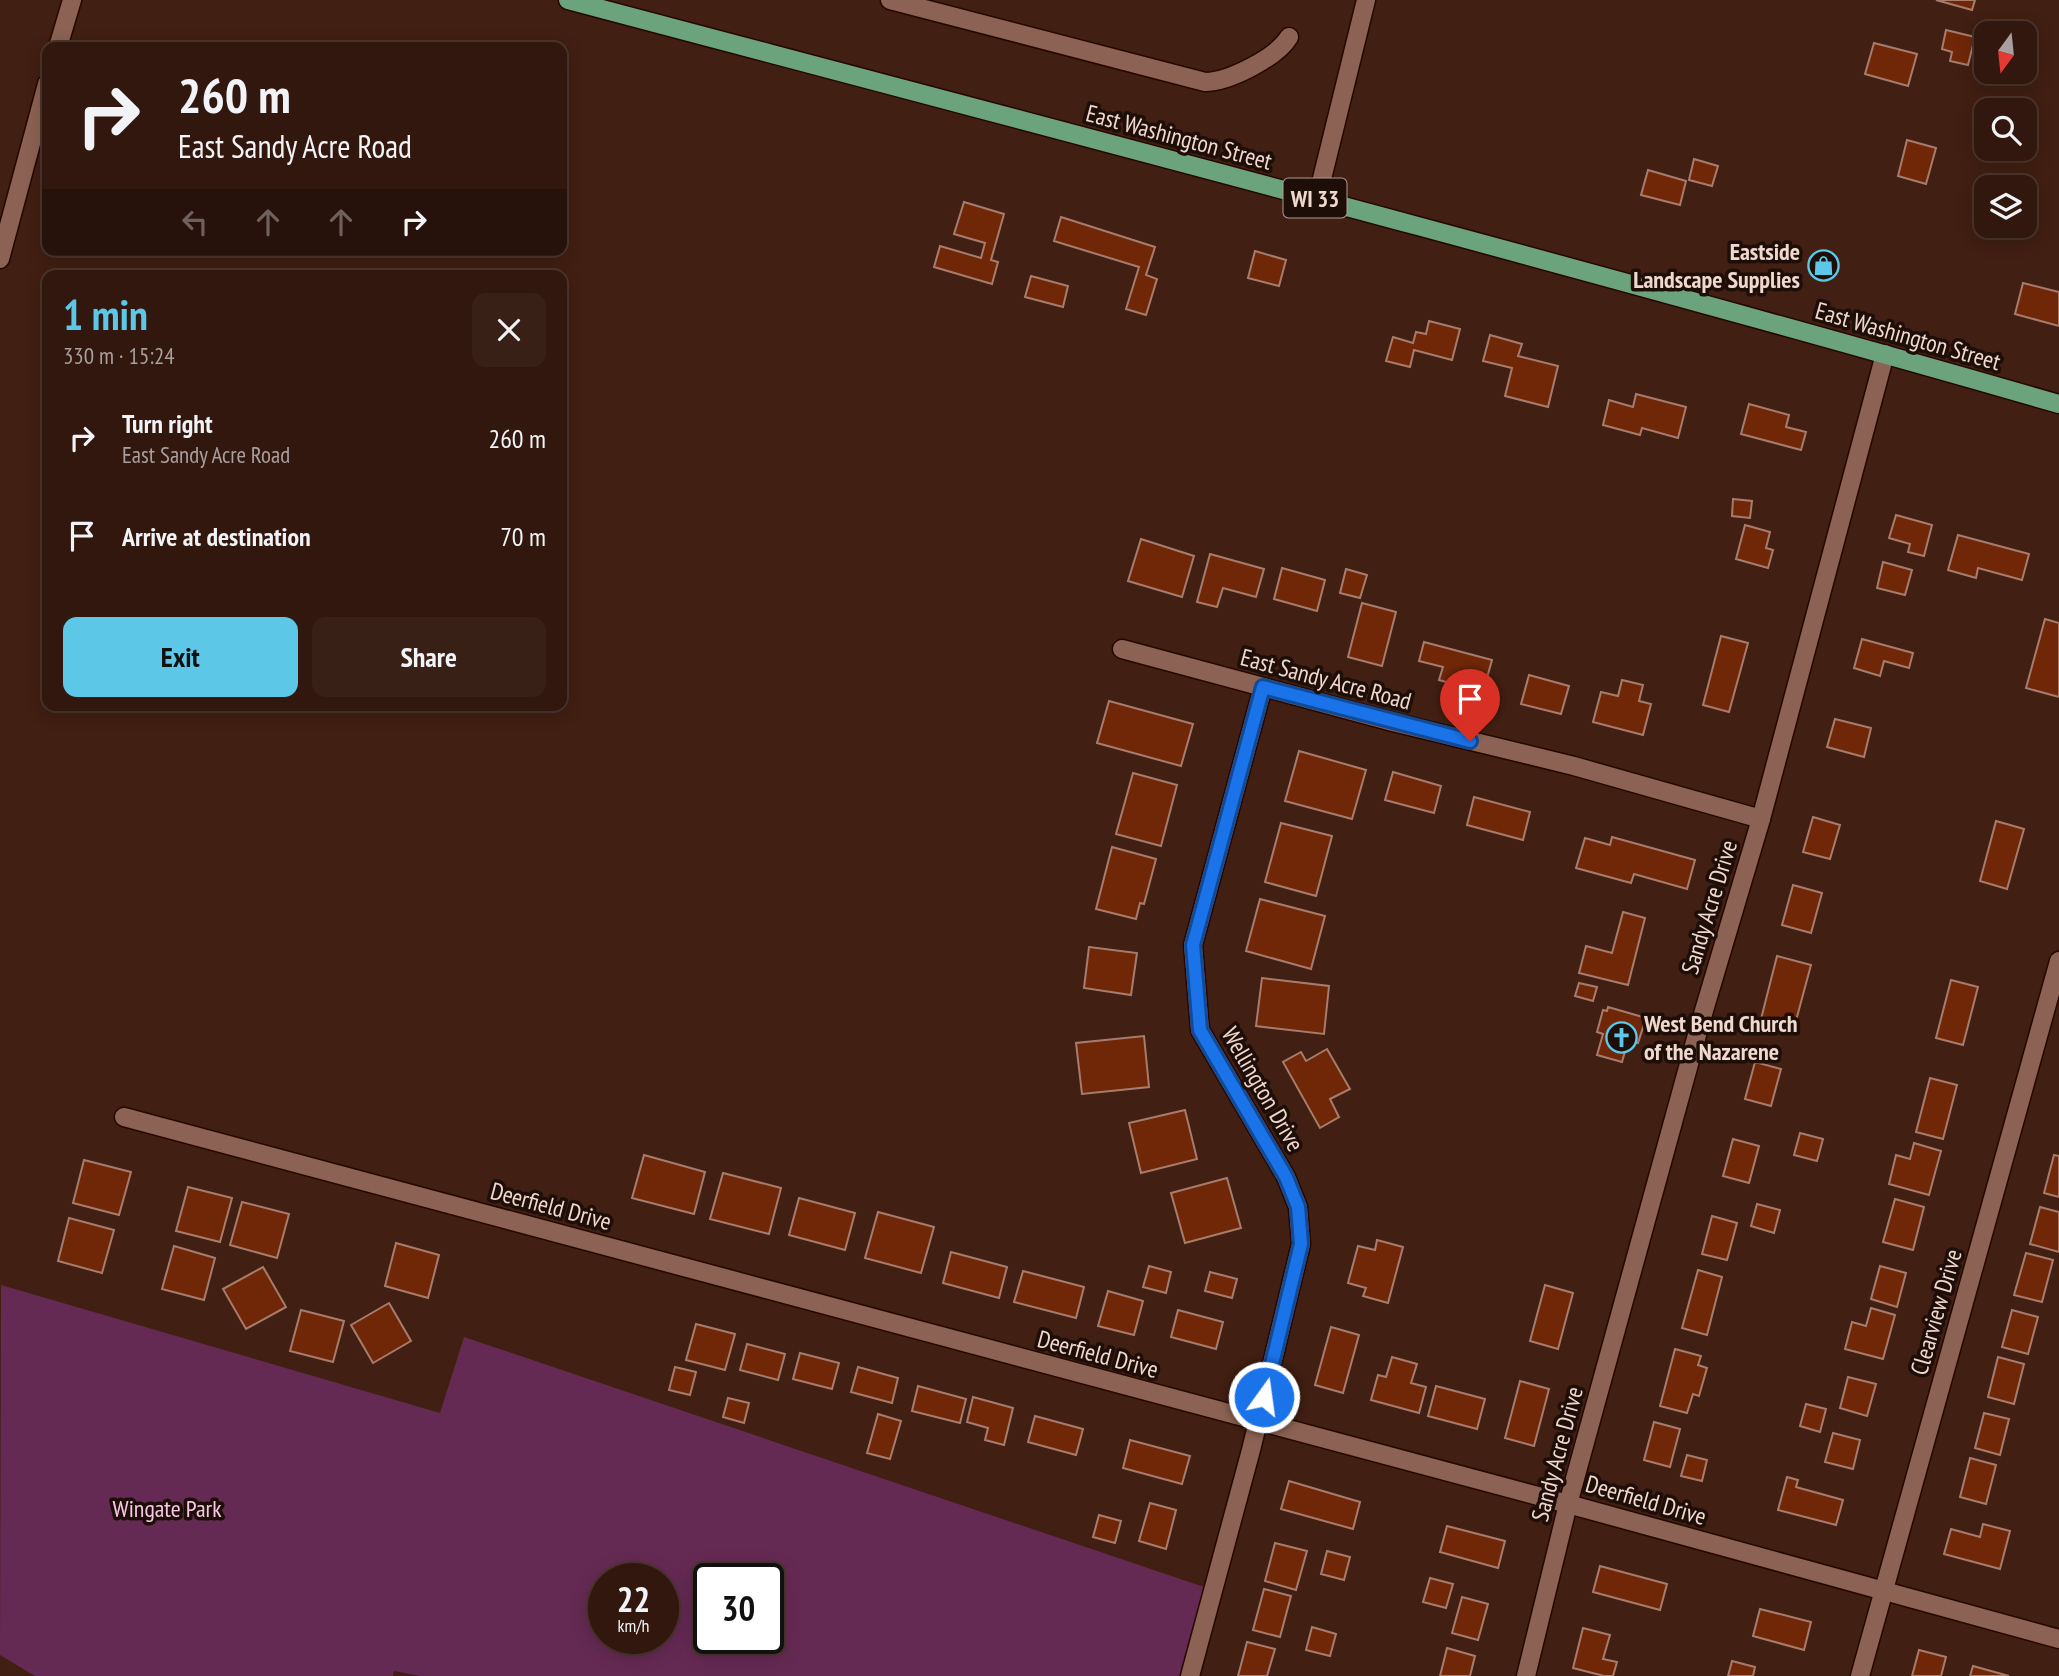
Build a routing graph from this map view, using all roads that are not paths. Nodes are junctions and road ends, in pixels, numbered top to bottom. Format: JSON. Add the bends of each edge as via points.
{"nodes":[{"id":1,"x":72,"y":0,"type":"edge"},
{"id":2,"x":890,"y":0,"type":"edge"},
{"id":3,"x":1366,"y":0,"type":"edge"},
{"id":4,"x":576,"y":1,"type":"edge"},
{"id":5,"x":1289,"y":37,"type":"dead end"},
{"id":6,"x":59,"y":42,"type":"edge"},
{"id":7,"x":42,"y":103,"type":"edge"},
{"id":8,"x":1317,"y":199,"type":"junction"},
{"id":9,"x":0,"y":260,"type":"edge"},
{"id":10,"x":1885,"y":354,"type":"junction"},
{"id":11,"x":2059,"y":404,"type":"edge"},
{"id":12,"x":1122,"y":649,"type":"dead end"},
{"id":13,"x":1263,"y":687,"type":"junction"},
{"id":14,"x":1761,"y":819,"type":"junction"},
{"id":15,"x":2059,"y":961,"type":"edge"},
{"id":16,"x":124,"y":1117,"type":"dead end"},
{"id":17,"x":1258,"y":1422,"type":"junction"},
{"id":18,"x":1569,"y":1504,"type":"junction"},
{"id":19,"x":1883,"y":1592,"type":"junction"},
{"id":20,"x":2059,"y":1639,"type":"edge"},
{"id":21,"x":1190,"y":1676,"type":"edge"},
{"id":22,"x":1526,"y":1676,"type":"edge"},
{"id":23,"x":1860,"y":1676,"type":"edge"}],
"edges":[{"from":1,"to":6,"type":"street"},
{"from":2,"to":5,"type":"street","via":[[1205,82],[1222,80],[1276,53]]},
{"from":3,"to":8,"type":"street"},
{"from":4,"to":8,"type":"main road","name":"East Washington Street","number":"WI 33"},
{"from":7,"to":9,"type":"street"},
{"from":8,"to":10,"type":"main road","name":"East Washington Street","number":"WI 33"},
{"from":10,"to":11,"type":"main road","name":"East Washington Street","number":"WI 33"},
{"from":10,"to":14,"type":"street","name":"Sandy Acre Drive"},
{"from":12,"to":13,"type":"street","name":"East Sandy Acre Road"},
{"from":13,"to":14,"type":"street","name":"East Sandy Acre Road"},
{"from":13,"to":17,"type":"street","name":"Wellington Drive","via":[[1193,945],[1200,1030],[1286,1177],[1298,1207],[1301,1244]]},
{"from":14,"to":18,"type":"street","name":"Sandy Acre Drive"},
{"from":15,"to":19,"type":"street","name":"Clearview Drive"},
{"from":16,"to":17,"type":"street","name":"Deerfield Drive"},
{"from":17,"to":18,"type":"street","name":"Deerfield Drive"},
{"from":17,"to":21,"type":"street","name":"Wellington Drive"},
{"from":18,"to":19,"type":"street","name":"Deerfield Drive"},
{"from":18,"to":22,"type":"street","name":"Sandy Acre Drive"},
{"from":19,"to":20,"type":"street","name":"Deerfield Drive"},
{"from":19,"to":23,"type":"street","name":"Clearview Drive"}]}
